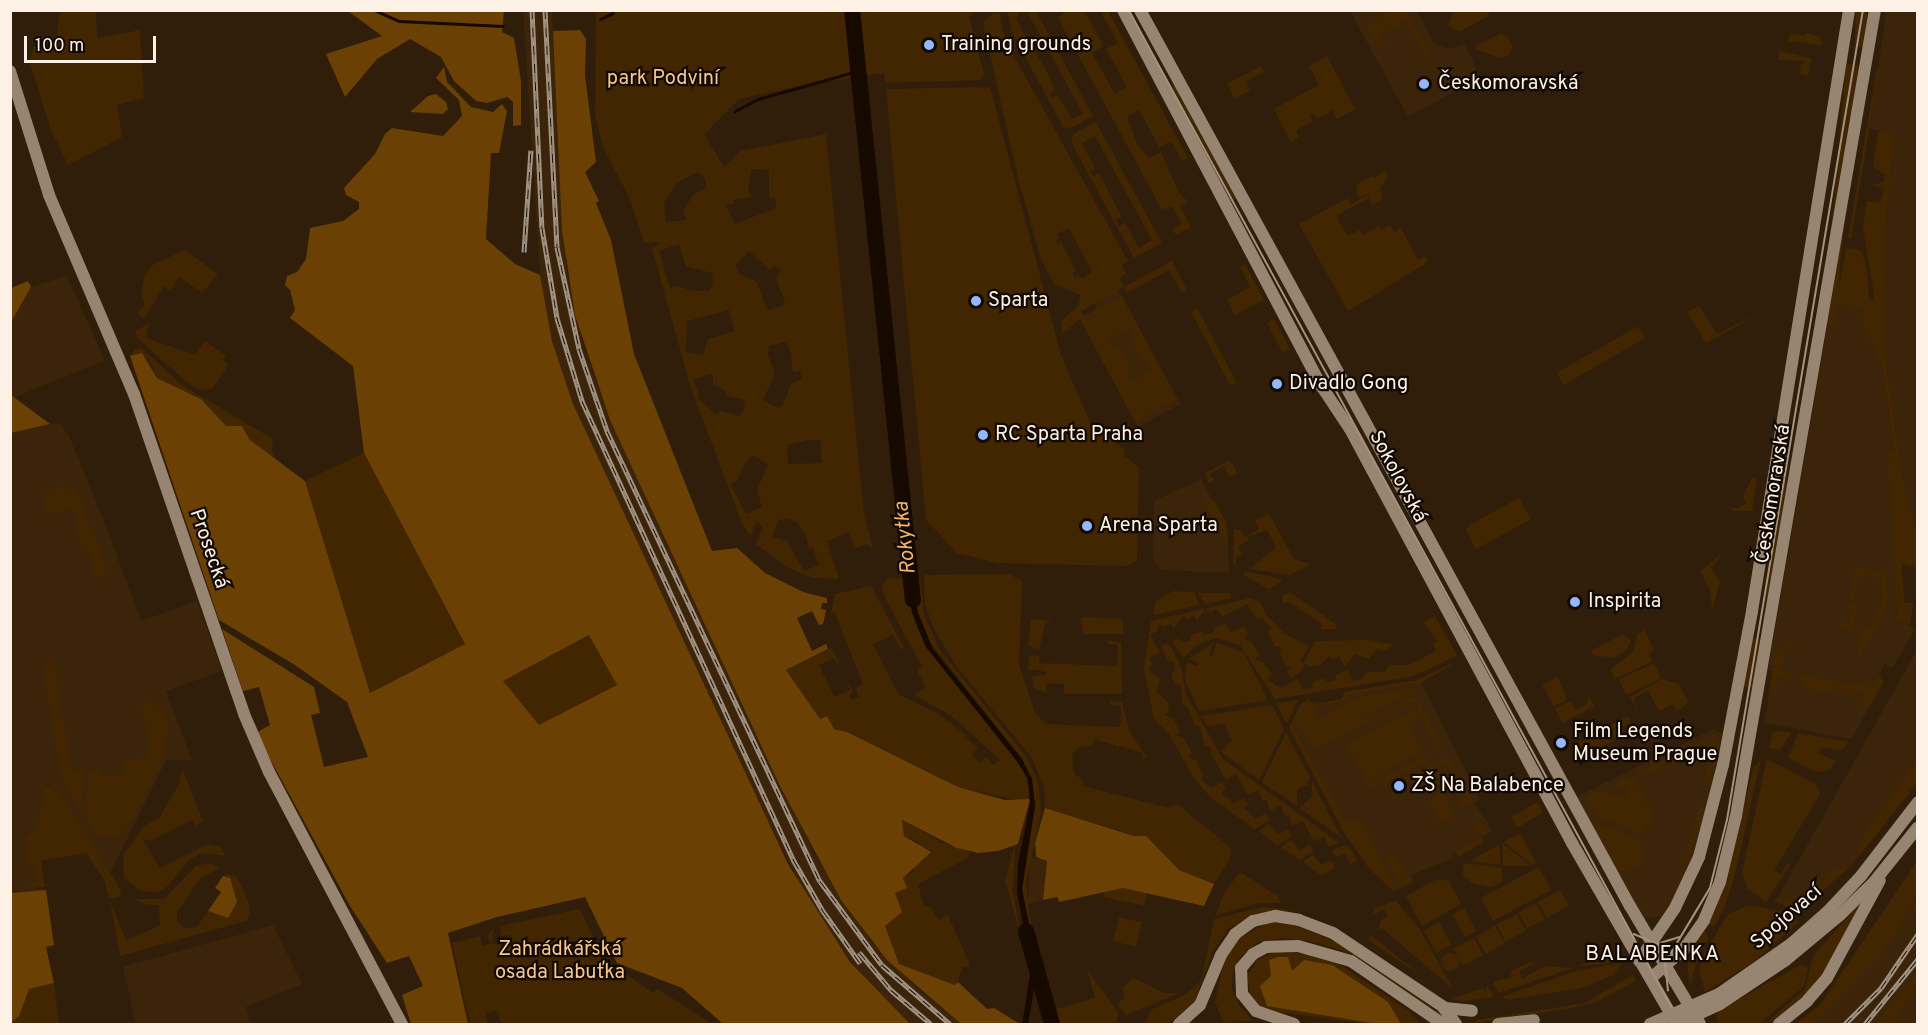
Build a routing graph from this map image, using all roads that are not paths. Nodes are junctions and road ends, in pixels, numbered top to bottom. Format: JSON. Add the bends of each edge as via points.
{"nodes":[{"id":1,"x":1123,"y":10,"type":"edge"},
{"id":2,"x":1140,"y":10,"type":"edge"},
{"id":3,"x":1849,"y":10,"type":"edge"},
{"id":4,"x":1875,"y":10,"type":"edge"},
{"id":5,"x":10,"y":71,"type":"edge"},
{"id":6,"x":1917,"y":802,"type":"edge"},
{"id":7,"x":1917,"y":827,"type":"edge"},
{"id":8,"x":1887,"y":867,"type":"junction"},
{"id":9,"x":1652,"y":944,"type":"junction"},
{"id":10,"x":1639,"y":961,"type":"junction"},
{"id":11,"x":1667,"y":966,"type":"junction"},
{"id":12,"x":1651,"y":978,"type":"junction"},
{"id":13,"x":1719,"y":999,"type":"junction"},
{"id":14,"x":1441,"y":1005,"type":"junction"},
{"id":15,"x":1420,"y":1006,"type":"junction"},
{"id":16,"x":1472,"y":1011,"type":"dead end"},
{"id":17,"x":1534,"y":1020,"type":"dead end"},
{"id":18,"x":402,"y":1024,"type":"edge"},
{"id":19,"x":1179,"y":1024,"type":"edge"},
{"id":20,"x":1294,"y":1024,"type":"edge"},
{"id":21,"x":1429,"y":1024,"type":"edge"},
{"id":22,"x":1443,"y":1024,"type":"edge"},
{"id":23,"x":1456,"y":1024,"type":"edge"},
{"id":24,"x":1498,"y":1024,"type":"edge"},
{"id":25,"x":1650,"y":1024,"type":"edge"},
{"id":26,"x":1677,"y":1024,"type":"edge"},
{"id":27,"x":1700,"y":1024,"type":"edge"},
{"id":28,"x":1779,"y":1024,"type":"edge"}],
"edges":[{"from":1,"to":10,"type":"main road","name":"Sokolovská","via":[[1311,366],[1350,429]]},
{"from":2,"to":9,"type":"main road","name":"Sokolovská"},
{"from":3,"to":9,"type":"main road","name":"Českomoravská","via":[[1723,765],[1700,857],[1676,908]]},
{"from":4,"to":11,"type":"main road","name":"Českomoravská","via":[[1737,816],[1711,906],[1695,935]]},
{"from":5,"to":18,"type":"main road","name":"Prosecká","via":[[49,195],[134,394],[244,714],[269,772]]},
{"from":6,"to":13,"type":"main road","name":"Spojovací","via":[[1861,876],[1821,918]]},
{"from":7,"to":8,"type":"main road","name":"Spojovací"},
{"from":8,"to":13,"type":"main road","name":"Spojovací","via":[[1803,947]]},
{"from":8,"to":28,"type":"main road","via":[[1827,978]]},
{"from":9,"to":10,"type":"main road","name":"Českomoravská"},
{"from":9,"to":11,"type":"main road","name":"Sokolovská"},
{"from":10,"to":12,"type":"main road","name":"Sokolovská"},
{"from":11,"to":12,"type":"main road","name":"Českomoravská"},
{"from":11,"to":27,"type":"main road"},
{"from":12,"to":26,"type":"main road"},
{"from":13,"to":25,"type":"main road","name":"Spojovací","bridge":true},
{"from":13,"to":26,"type":"main road","name":"Spojovací","bridge":true},
{"from":14,"to":16,"type":"main road"},
{"from":14,"to":19,"type":"main road","via":[[1341,937],[1299,920],[1275,916],[1253,921],[1235,934],[1221,955],[1200,1005]]},
{"from":14,"to":23,"type":"main road"},
{"from":15,"to":20,"type":"main road","via":[[1370,970],[1331,953],[1291,945],[1260,950],[1241,968],[1244,998],[1260,1013]]},
{"from":15,"to":21,"type":"main road"},
{"from":15,"to":22,"type":"main road"},
{"from":17,"to":24,"type":"main road"}]}
